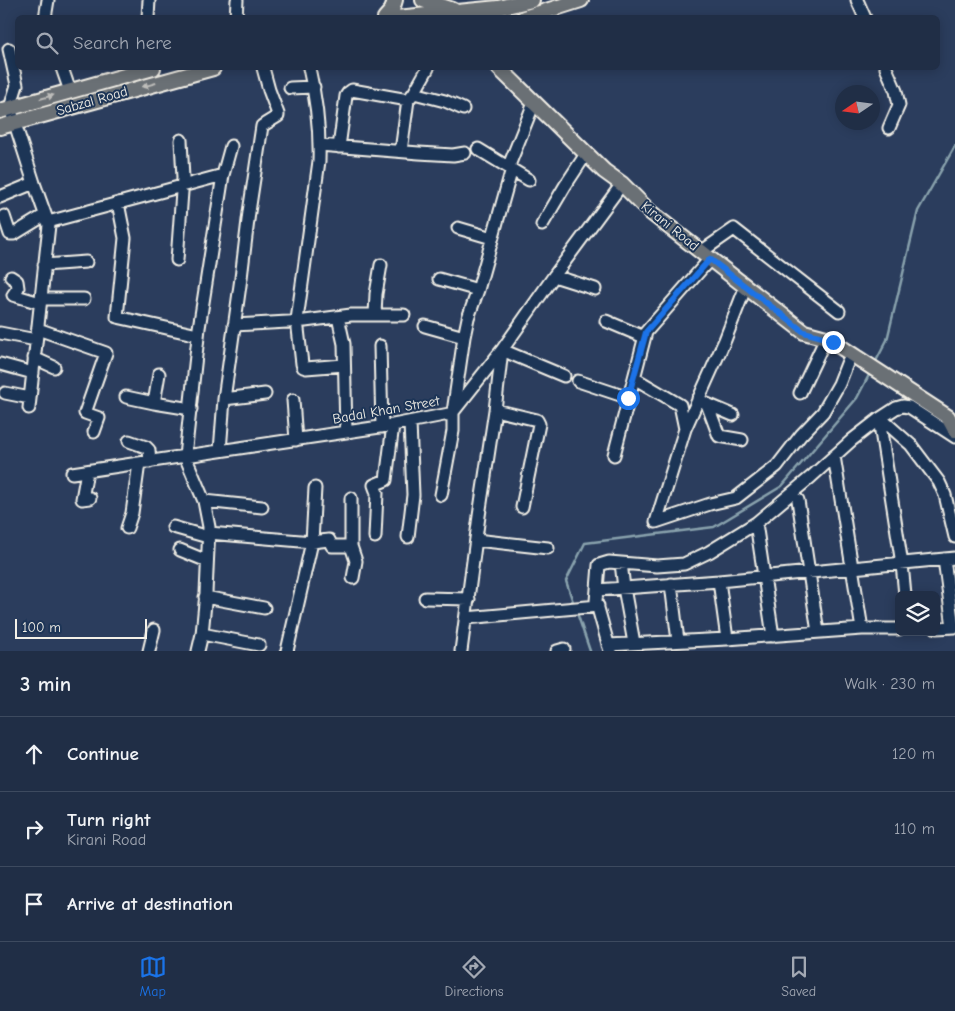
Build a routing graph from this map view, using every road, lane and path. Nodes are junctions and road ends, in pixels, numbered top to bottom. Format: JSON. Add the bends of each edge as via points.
{"nodes":[{"id":1,"x":48,"y":0,"type":"edge"},
{"id":2,"x":149,"y":0,"type":"edge"},
{"id":3,"x":237,"y":0,"type":"edge"},
{"id":4,"x":395,"y":0,"type":"edge"},
{"id":5,"x":413,"y":0,"type":"edge"},
{"id":6,"x":423,"y":0,"type":"edge"},
{"id":7,"x":532,"y":0,"type":"edge"},
{"id":8,"x":581,"y":0,"type":"edge"},
{"id":9,"x":857,"y":0,"type":"edge"},
{"id":10,"x":455,"y":10,"type":"edge"},
{"id":11,"x":426,"y":14,"type":"junction"},
{"id":12,"x":46,"y":15,"type":"edge"},
{"id":13,"x":148,"y":15,"type":"edge"},
{"id":14,"x":236,"y":15,"type":"edge"},
{"id":15,"x":388,"y":15,"type":"edge"},
{"id":16,"x":419,"y":15,"type":"edge"},
{"id":17,"x":534,"y":15,"type":"edge"},
{"id":18,"x":863,"y":15,"type":"edge"},
{"id":19,"x":9,"y":49,"type":"dead end"},
{"id":20,"x":63,"y":70,"type":"edge"},
{"id":21,"x":146,"y":70,"type":"edge"},
{"id":22,"x":206,"y":70,"type":"edge"},
{"id":23,"x":264,"y":70,"type":"edge"},
{"id":24,"x":310,"y":70,"type":"edge"},
{"id":25,"x":427,"y":70,"type":"edge"},
{"id":26,"x":501,"y":70,"type":"edge"},
{"id":27,"x":887,"y":70,"type":"edge"},
{"id":28,"x":314,"y":87,"type":"junction"},
{"id":29,"x":290,"y":88,"type":"dead end"},
{"id":30,"x":70,"y":91,"type":"junction"},
{"id":31,"x":411,"y":96,"type":"junction"},
{"id":32,"x":534,"y":103,"type":"junction"},
{"id":33,"x":5,"y":109,"type":"edge"},
{"id":34,"x":463,"y":109,"type":"dead end"},
{"id":35,"x":14,"y":123,"type":"junction"},
{"id":36,"x":0,"y":127,"type":"edge"},
{"id":37,"x":889,"y":128,"type":"dead end"},
{"id":38,"x":181,"y":140,"type":"dead end"},
{"id":39,"x":319,"y":145,"type":"junction"},
{"id":40,"x":231,"y":146,"type":"dead end"},
{"id":41,"x":339,"y":147,"type":"junction"},
{"id":42,"x":478,"y":149,"type":"dead end"},
{"id":43,"x":401,"y":151,"type":"junction"},
{"id":44,"x":466,"y":153,"type":"dead end"},
{"id":45,"x":586,"y":154,"type":"junction"},
{"id":46,"x":510,"y":168,"type":"junction"},
{"id":47,"x":223,"y":175,"type":"junction"},
{"id":48,"x":529,"y":180,"type":"dead end"},
{"id":49,"x":34,"y":183,"type":"junction"},
{"id":50,"x":622,"y":184,"type":"junction"},
{"id":51,"x":182,"y":186,"type":"junction"},
{"id":52,"x":0,"y":197,"type":"edge"},
{"id":53,"x":118,"y":203,"type":"junction"},
{"id":54,"x":4,"y":216,"type":"dead end"},
{"id":55,"x":46,"y":218,"type":"junction"},
{"id":56,"x":542,"y":225,"type":"dead end"},
{"id":57,"x":458,"y":228,"type":"dead end"},
{"id":58,"x":492,"y":238,"type":"junction"},
{"id":59,"x":706,"y":255,"type":"junction"},
{"id":60,"x":177,"y":260,"type":"dead end"},
{"id":61,"x":86,"y":262,"type":"dead end"},
{"id":62,"x":44,"y":265,"type":"junction"},
{"id":63,"x":381,"y":265,"type":"dead end"},
{"id":64,"x":554,"y":276,"type":"junction"},
{"id":65,"x":11,"y":277,"type":"dead end"},
{"id":66,"x":439,"y":279,"type":"dead end"},
{"id":67,"x":746,"y":286,"type":"junction"},
{"id":68,"x":478,"y":290,"type":"junction"},
{"id":69,"x":596,"y":290,"type":"dead end"},
{"id":70,"x":84,"y":299,"type":"dead end"},
{"id":71,"x":40,"y":301,"type":"junction"},
{"id":72,"x":839,"y":311,"type":"dead end"},
{"id":73,"x":374,"y":315,"type":"junction"},
{"id":74,"x":404,"y":316,"type":"dead end"},
{"id":75,"x":338,"y":317,"type":"junction"},
{"id":76,"x":297,"y":320,"type":"junction"},
{"id":77,"x":606,"y":321,"type":"dead end"},
{"id":78,"x":234,"y":325,"type":"junction"},
{"id":79,"x":425,"y":326,"type":"dead end"},
{"id":80,"x":0,"y":333,"type":"edge"},
{"id":81,"x":37,"y":334,"type":"junction"},
{"id":82,"x":198,"y":335,"type":"junction"},
{"id":83,"x":464,"y":337,"type":"junction"},
{"id":84,"x":644,"y":337,"type":"junction"},
{"id":85,"x":830,"y":340,"type":"junction"},
{"id":86,"x":380,"y":346,"type":"dead end"},
{"id":87,"x":502,"y":350,"type":"junction"},
{"id":88,"x":34,"y":358,"type":"junction"},
{"id":89,"x":848,"y":361,"type":"dead end"},
{"id":90,"x":0,"y":364,"type":"edge"},
{"id":91,"x":344,"y":365,"type":"junction"},
{"id":92,"x":54,"y":367,"type":"dead end"},
{"id":93,"x":33,"y":373,"type":"junction"},
{"id":94,"x":159,"y":374,"type":"dead end"},
{"id":95,"x":564,"y":376,"type":"dead end"},
{"id":96,"x":634,"y":378,"type":"junction"},
{"id":97,"x":578,"y":381,"type":"dead end"},
{"id":98,"x":5,"y":393,"type":"dead end"},
{"id":99,"x":800,"y":393,"type":"dead end"},
{"id":100,"x":265,"y":394,"type":"dead end"},
{"id":101,"x":126,"y":397,"type":"dead end"},
{"id":102,"x":628,"y":398,"type":"junction"},
{"id":103,"x":224,"y":399,"type":"junction"},
{"id":104,"x":293,"y":400,"type":"dead end"},
{"id":105,"x":703,"y":402,"type":"junction"},
{"id":106,"x":154,"y":403,"type":"junction"},
{"id":107,"x":190,"y":409,"type":"junction"},
{"id":108,"x":495,"y":410,"type":"junction"},
{"id":109,"x":453,"y":412,"type":"junction"},
{"id":110,"x":732,"y":415,"type":"dead end"},
{"id":111,"x":952,"y":418,"type":"edge"},
{"id":112,"x":882,"y":421,"type":"junction"},
{"id":113,"x":410,"y":422,"type":"junction"},
{"id":114,"x":388,"y":426,"type":"junction"},
{"id":115,"x":685,"y":428,"type":"junction"},
{"id":116,"x":955,"y":430,"type":"edge"},
{"id":117,"x":94,"y":432,"type":"dead end"},
{"id":118,"x":346,"y":432,"type":"junction"},
{"id":119,"x":955,"y":437,"type":"edge"},
{"id":120,"x":296,"y":440,"type":"junction"},
{"id":121,"x":742,"y":440,"type":"dead end"},
{"id":122,"x":129,"y":441,"type":"dead end"},
{"id":123,"x":220,"y":451,"type":"junction"},
{"id":124,"x":614,"y":455,"type":"dead end"},
{"id":125,"x":184,"y":456,"type":"junction"},
{"id":126,"x":834,"y":456,"type":"junction"},
{"id":127,"x":144,"y":462,"type":"junction"},
{"id":128,"x":87,"y":471,"type":"junction"},
{"id":129,"x":72,"y":473,"type":"dead end"},
{"id":130,"x":316,"y":488,"type":"dead end"},
{"id":131,"x":441,"y":495,"type":"dead end"},
{"id":132,"x":90,"y":498,"type":"dead end"},
{"id":133,"x":351,"y":498,"type":"dead end"},
{"id":134,"x":798,"y":500,"type":"dead end"},
{"id":135,"x":204,"y":501,"type":"junction"},
{"id":136,"x":262,"y":507,"type":"dead end"},
{"id":137,"x":522,"y":507,"type":"dead end"},
{"id":138,"x":756,"y":523,"type":"junction"},
{"id":139,"x":173,"y":527,"type":"dead end"},
{"id":140,"x":127,"y":528,"type":"dead end"},
{"id":141,"x":208,"y":535,"type":"junction"},
{"id":142,"x":375,"y":537,"type":"dead end"},
{"id":143,"x":408,"y":537,"type":"dead end"},
{"id":144,"x":955,"y":537,"type":"edge"},
{"id":145,"x":476,"y":540,"type":"junction"},
{"id":146,"x":312,"y":542,"type":"junction"},
{"id":147,"x":352,"y":546,"type":"junction"},
{"id":148,"x":548,"y":548,"type":"dead end"},
{"id":149,"x":180,"y":550,"type":"dead end"},
{"id":150,"x":950,"y":559,"type":"edge"},
{"id":151,"x":207,"y":561,"type":"junction"},
{"id":152,"x":621,"y":562,"type":"junction"},
{"id":153,"x":902,"y":564,"type":"junction"},
{"id":154,"x":853,"y":568,"type":"junction"},
{"id":155,"x":809,"y":572,"type":"junction"},
{"id":156,"x":765,"y":577,"type":"junction"},
{"id":157,"x":353,"y":578,"type":"dead end"},
{"id":158,"x":719,"y":581,"type":"junction"},
{"id":159,"x":671,"y":584,"type":"junction"},
{"id":160,"x":624,"y":588,"type":"junction"},
{"id":161,"x":597,"y":590,"type":"junction"},
{"id":162,"x":905,"y":591,"type":"edge"},
{"id":163,"x":205,"y":597,"type":"junction"},
{"id":164,"x":425,"y":598,"type":"dead end"},
{"id":165,"x":469,"y":599,"type":"junction"},
{"id":166,"x":594,"y":606,"type":"junction"},
{"id":167,"x":264,"y":608,"type":"dead end"},
{"id":168,"x":466,"y":618,"type":"junction"},
{"id":169,"x":954,"y":627,"type":"edge"},
{"id":170,"x":940,"y":628,"type":"edge"},
{"id":171,"x":862,"y":629,"type":"junction"},
{"id":172,"x":895,"y":629,"type":"edge"},
{"id":173,"x":154,"y":630,"type":"dead end"},
{"id":174,"x":818,"y":632,"type":"junction"},
{"id":175,"x":202,"y":634,"type":"junction"},
{"id":176,"x":773,"y":636,"type":"junction"},
{"id":177,"x":727,"y":639,"type":"junction"},
{"id":178,"x":678,"y":641,"type":"junction"},
{"id":179,"x":634,"y":643,"type":"junction"},
{"id":180,"x":259,"y":645,"type":"dead end"},
{"id":181,"x":609,"y":648,"type":"edge"},
{"id":182,"x":149,"y":651,"type":"edge"},
{"id":183,"x":198,"y":651,"type":"edge"},
{"id":184,"x":287,"y":651,"type":"edge"},
{"id":185,"x":461,"y":651,"type":"edge"}],
"edges":[{"from":1,"to":12,"type":"street"},
{"from":2,"to":13,"type":"street"},
{"from":3,"to":14,"type":"street"},
{"from":4,"to":15,"type":"main road"},
{"from":5,"to":11,"type":"main road"},
{"from":6,"to":10,"type":"main road"},
{"from":7,"to":10,"type":"main road","via":[[498,8]]},
{"from":8,"to":17,"type":"main road"},
{"from":9,"to":18,"type":"street"},
{"from":10,"to":11,"type":"main road"},
{"from":11,"to":16,"type":"main road"},
{"from":19,"to":33,"type":"street","via":[[17,85]]},
{"from":20,"to":30,"type":"street"},
{"from":21,"to":30,"type":"main road","name":"Sabzal Road"},
{"from":22,"to":35,"type":"main road","name":"Sabzal Road","one_way":true},
{"from":23,"to":78,"type":"street","via":[[278,114],[277,118],[262,126]]},
{"from":24,"to":28,"type":"street"},
{"from":25,"to":31,"type":"street"},
{"from":26,"to":32,"type":"main road","name":"Kirani Road"},
{"from":27,"to":37,"type":"street","via":[[899,105]]},
{"from":28,"to":29,"type":"street"},
{"from":28,"to":39,"type":"street"},
{"from":33,"to":30,"type":"main road","name":"Sabzal Road","one_way":true},
{"from":31,"to":34,"type":"street","via":[[446,101]]},
{"from":31,"to":41,"type":"street","via":[[348,92]]},
{"from":31,"to":43,"type":"street"},
{"from":32,"to":45,"type":"main road","name":"Kirani Road"},
{"from":32,"to":46,"type":"street"},
{"from":33,"to":35,"type":"street"},
{"from":35,"to":36,"type":"main road","name":"Sabzal Road"},
{"from":35,"to":49,"type":"street"},
{"from":38,"to":51,"type":"street"},
{"from":39,"to":41,"type":"street"},
{"from":39,"to":76,"type":"street"},
{"from":40,"to":47,"type":"street"},
{"from":41,"to":43,"type":"street"},
{"from":42,"to":46,"type":"street"},
{"from":43,"to":44,"type":"street"},
{"from":45,"to":50,"type":"main road","name":"Kirani Road"},
{"from":45,"to":56,"type":"street"},
{"from":46,"to":48,"type":"street"},
{"from":46,"to":58,"type":"street"},
{"from":47,"to":51,"type":"street"},
{"from":47,"to":82,"type":"street"},
{"from":49,"to":52,"type":"street"},
{"from":49,"to":55,"type":"street"},
{"from":50,"to":59,"type":"main road","name":"Kirani Road","via":[[650,212]]},
{"from":50,"to":64,"type":"street","name":"Badal Khan Street"},
{"from":51,"to":53,"type":"street"},
{"from":51,"to":60,"type":"street"},
{"from":53,"to":55,"type":"street"},
{"from":53,"to":82,"type":"street","via":[[126,238],[117,317]]},
{"from":54,"to":55,"type":"street","via":[[10,234]]},
{"from":55,"to":62,"type":"street","via":[[49,225]]},
{"from":57,"to":58,"type":"street"},
{"from":58,"to":68,"type":"street"},
{"from":59,"to":67,"type":"main road","name":"Kirani Road"},
{"from":59,"to":72,"type":"street","via":[[734,229]]},
{"from":59,"to":84,"type":"street"},
{"from":61,"to":62,"type":"street"},
{"from":62,"to":71,"type":"street"},
{"from":63,"to":73,"type":"street"},
{"from":64,"to":69,"type":"street"},
{"from":64,"to":87,"type":"street","name":"Badal Khan Street"},
{"from":65,"to":71,"type":"street","via":[[18,281],[13,295]]},
{"from":66,"to":68,"type":"street"},
{"from":67,"to":85,"type":"main road","name":"Kirani Road","via":[[804,332]]},
{"from":67,"to":105,"type":"street"},
{"from":68,"to":83,"type":"street"},
{"from":70,"to":71,"type":"street"},
{"from":71,"to":81,"type":"street"},
{"from":73,"to":74,"type":"street"},
{"from":73,"to":75,"type":"street"},
{"from":75,"to":76,"type":"street"},
{"from":75,"to":91,"type":"street","via":[[344,344]]},
{"from":76,"to":78,"type":"street"},
{"from":76,"to":91,"type":"street","via":[[303,367]]},
{"from":77,"to":84,"type":"street"},
{"from":78,"to":103,"type":"street"},
{"from":79,"to":83,"type":"street"},
{"from":80,"to":81,"type":"street"},
{"from":81,"to":88,"type":"street"},
{"from":81,"to":117,"type":"street","via":[[106,353],[85,413],[99,418]]},
{"from":82,"to":107,"type":"street"},
{"from":83,"to":109,"type":"street"},
{"from":84,"to":96,"type":"street"},
{"from":85,"to":99,"type":"street"},
{"from":85,"to":111,"type":"main road","name":"Kirani Road"},
{"from":86,"to":114,"type":"street"},
{"from":87,"to":95,"type":"street"},
{"from":87,"to":108,"type":"street"},
{"from":87,"to":109,"type":"street","name":"Badal Khan Street"},
{"from":88,"to":92,"type":"street"},
{"from":88,"to":93,"type":"street"},
{"from":89,"to":115,"type":"street","via":[[823,412],[777,466],[736,498],[656,522]]},
{"from":90,"to":93,"type":"street"},
{"from":91,"to":118,"type":"street"},
{"from":93,"to":98,"type":"street","via":[[30,403]]},
{"from":94,"to":106,"type":"street"},
{"from":96,"to":102,"type":"street"},
{"from":96,"to":115,"type":"street","via":[[680,405]]},
{"from":97,"to":102,"type":"street"},
{"from":100,"to":103,"type":"street"},
{"from":101,"to":106,"type":"street"},
{"from":102,"to":124,"type":"street"},
{"from":103,"to":123,"type":"street"},
{"from":104,"to":120,"type":"street"},
{"from":105,"to":110,"type":"street"},
{"from":105,"to":115,"type":"street"},
{"from":105,"to":121,"type":"street","via":[[719,436]]},
{"from":106,"to":107,"type":"street"},
{"from":107,"to":125,"type":"street"},
{"from":108,"to":137,"type":"street","via":[[537,420],[539,424]]},
{"from":108,"to":145,"type":"street"},
{"from":109,"to":113,"type":"street","name":"Badal Khan Street"},
{"from":109,"to":131,"type":"street","via":[[453,431]]},
{"from":111,"to":116,"type":"main road","name":"Kirani Road"},
{"from":112,"to":119,"type":"street","via":[[896,408],[910,407]]},
{"from":112,"to":126,"type":"street"},
{"from":112,"to":144,"type":"street","via":[[912,445],[939,482]]},
{"from":112,"to":153,"type":"street"},
{"from":113,"to":114,"type":"street","name":"Badal Khan Street"},
{"from":113,"to":143,"type":"street","via":[[413,495]]},
{"from":114,"to":118,"type":"street","name":"Badal Khan Street"},
{"from":114,"to":142,"type":"street","via":[[386,480],[374,485],[377,493]]},
{"from":118,"to":120,"type":"street","name":"Badal Khan Street"},
{"from":120,"to":123,"type":"street","name":"Badal Khan Street"},
{"from":122,"to":127,"type":"street","via":[[146,447]]},
{"from":123,"to":125,"type":"street","name":"Badal Khan Street"},
{"from":125,"to":127,"type":"street","name":"Badal Khan Street"},
{"from":125,"to":135,"type":"street"},
{"from":126,"to":138,"type":"street"},
{"from":126,"to":154,"type":"street"},
{"from":127,"to":128,"type":"street","name":"Badal Khan Street"},
{"from":127,"to":140,"type":"street"},
{"from":128,"to":129,"type":"street","name":"Badal Khan Street"},
{"from":128,"to":132,"type":"street","via":[[82,499]]},
{"from":130,"to":146,"type":"street"},
{"from":133,"to":147,"type":"street"},
{"from":134,"to":155,"type":"street"},
{"from":135,"to":136,"type":"street"},
{"from":135,"to":141,"type":"street"},
{"from":138,"to":152,"type":"street","via":[[684,564],[657,566]]},
{"from":138,"to":156,"type":"street"},
{"from":139,"to":141,"type":"street"},
{"from":141,"to":146,"type":"street"},
{"from":141,"to":151,"type":"street"},
{"from":145,"to":148,"type":"street"},
{"from":145,"to":165,"type":"street"},
{"from":146,"to":147,"type":"street","via":[[329,540],[332,546]]},
{"from":146,"to":184,"type":"street"},
{"from":147,"to":157,"type":"street","via":[[356,561]]},
{"from":149,"to":151,"type":"street"},
{"from":150,"to":153,"type":"street"},
{"from":150,"to":169,"type":"street"},
{"from":151,"to":163,"type":"street"},
{"from":152,"to":160,"type":"street"},
{"from":152,"to":161,"type":"street","via":[[599,565]]},
{"from":153,"to":154,"type":"street"},
{"from":153,"to":162,"type":"street"},
{"from":154,"to":155,"type":"street"},
{"from":154,"to":171,"type":"street"},
{"from":155,"to":156,"type":"street"},
{"from":155,"to":174,"type":"street"},
{"from":156,"to":158,"type":"street"},
{"from":156,"to":176,"type":"street"},
{"from":158,"to":159,"type":"street"},
{"from":158,"to":177,"type":"street"},
{"from":159,"to":160,"type":"street"},
{"from":159,"to":178,"type":"street"},
{"from":160,"to":161,"type":"street"},
{"from":160,"to":179,"type":"street"},
{"from":161,"to":166,"type":"street"},
{"from":163,"to":167,"type":"street"},
{"from":163,"to":175,"type":"street"},
{"from":164,"to":165,"type":"street"},
{"from":165,"to":168,"type":"street"},
{"from":166,"to":168,"type":"street"},
{"from":166,"to":181,"type":"street"},
{"from":168,"to":185,"type":"street"},
{"from":169,"to":170,"type":"street"},
{"from":171,"to":172,"type":"street"},
{"from":171,"to":174,"type":"street"},
{"from":173,"to":182,"type":"street"},
{"from":174,"to":176,"type":"street"},
{"from":175,"to":180,"type":"street"},
{"from":175,"to":183,"type":"street"},
{"from":176,"to":177,"type":"street"},
{"from":177,"to":178,"type":"street"},
{"from":178,"to":179,"type":"street"},
{"from":179,"to":181,"type":"street"}]}
